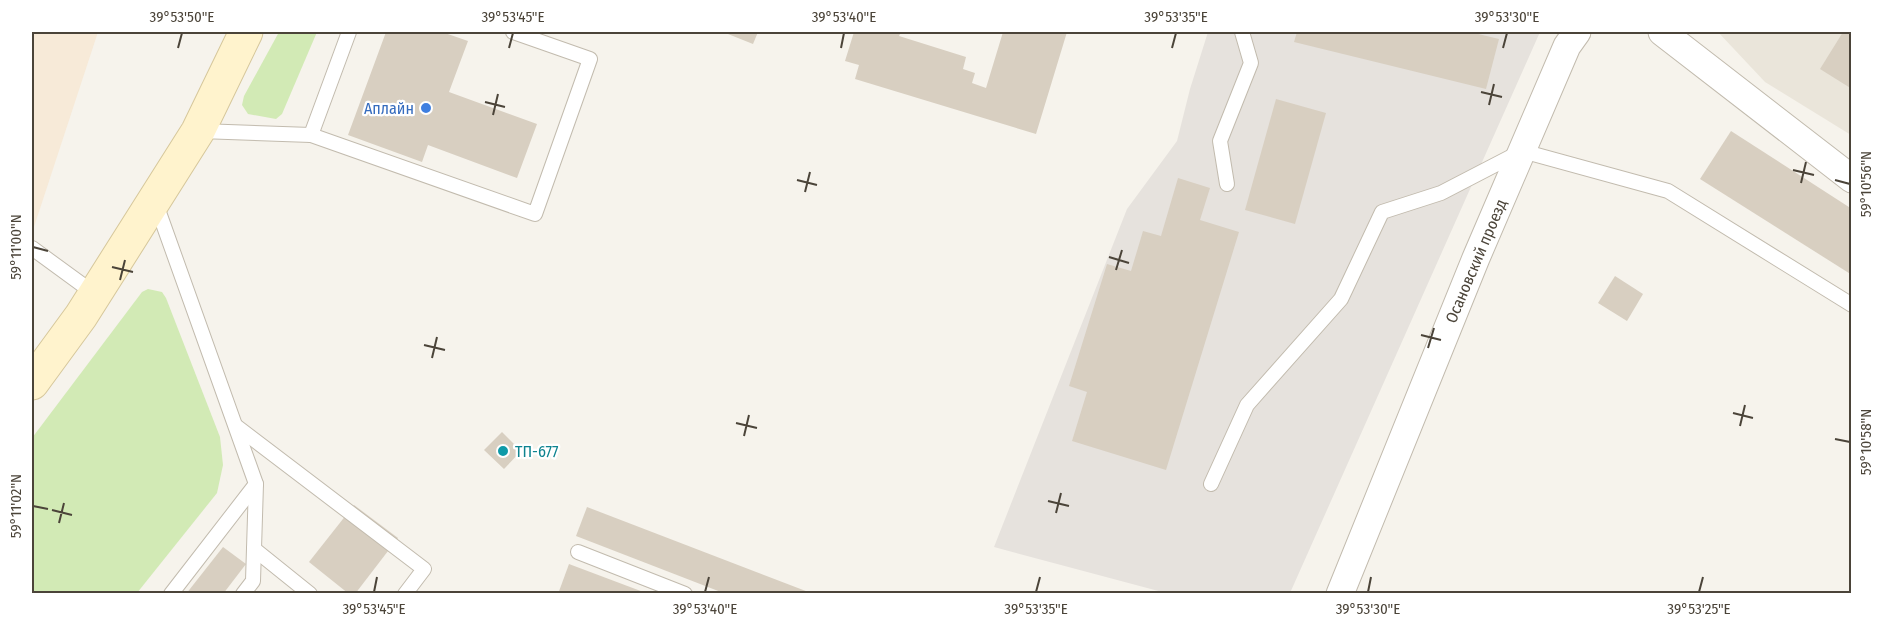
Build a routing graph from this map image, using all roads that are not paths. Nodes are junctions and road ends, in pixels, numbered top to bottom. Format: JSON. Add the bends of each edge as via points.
{"nodes":[{"id":1,"x":246,"y":32,"type":"edge"},
{"id":2,"x":350,"y":32,"type":"edge"},
{"id":3,"x":513,"y":32,"type":"edge"},
{"id":4,"x":1242,"y":32,"type":"edge"},
{"id":5,"x":1577,"y":32,"type":"edge"},
{"id":6,"x":1662,"y":32,"type":"edge"},
{"id":7,"x":198,"y":131,"type":"junction"},
{"id":8,"x":311,"y":135,"type":"junction"},
{"id":9,"x":1522,"y":151,"type":"junction"},
{"id":10,"x":1851,"y":178,"type":"edge"},
{"id":11,"x":1227,"y":184,"type":"dead end"},
{"id":12,"x":155,"y":200,"type":"junction"},
{"id":13,"x":32,"y":248,"type":"edge"},
{"id":14,"x":95,"y":294,"type":"junction"},
{"id":15,"x":1851,"y":305,"type":"edge"},
{"id":16,"x":32,"y":382,"type":"edge"},
{"id":17,"x":235,"y":426,"type":"junction"},
{"id":18,"x":256,"y":484,"type":"junction"},
{"id":19,"x":1211,"y":484,"type":"dead end"},
{"id":20,"x":254,"y":549,"type":"junction"},
{"id":21,"x":578,"y":552,"type":"dead end"},
{"id":22,"x":171,"y":594,"type":"edge"},
{"id":23,"x":243,"y":594,"type":"edge"},
{"id":24,"x":310,"y":594,"type":"edge"},
{"id":25,"x":405,"y":594,"type":"edge"},
{"id":26,"x":685,"y":594,"type":"edge"},
{"id":27,"x":1340,"y":594,"type":"edge"}],
"edges":[{"from":1,"to":7,"type":"main road"},
{"from":2,"to":8,"type":"lane"},
{"from":3,"to":8,"type":"lane","via":[[590,59],[535,214]]},
{"from":4,"to":11,"type":"lane","via":[[1251,63],[1220,141]]},
{"from":5,"to":9,"type":"street","name":"Осановский проезд"},
{"from":6,"to":10,"type":"street"},
{"from":7,"to":8,"type":"lane"},
{"from":7,"to":12,"type":"main road"},
{"from":9,"to":15,"type":"lane","via":[[1668,191]]},
{"from":9,"to":19,"type":"lane","via":[[1441,194],[1382,212],[1341,299],[1247,405]]},
{"from":9,"to":27,"type":"street","name":"Осановский проезд"},
{"from":12,"to":14,"type":"main road"},
{"from":12,"to":17,"type":"lane"},
{"from":13,"to":14,"type":"lane"},
{"from":14,"to":16,"type":"main road"},
{"from":17,"to":18,"type":"lane"},
{"from":17,"to":25,"type":"lane","via":[[424,569]]},
{"from":18,"to":20,"type":"lane"},
{"from":18,"to":22,"type":"lane"},
{"from":20,"to":23,"type":"lane","via":[[253,581]]},
{"from":20,"to":24,"type":"lane"},
{"from":21,"to":26,"type":"lane"}]}
